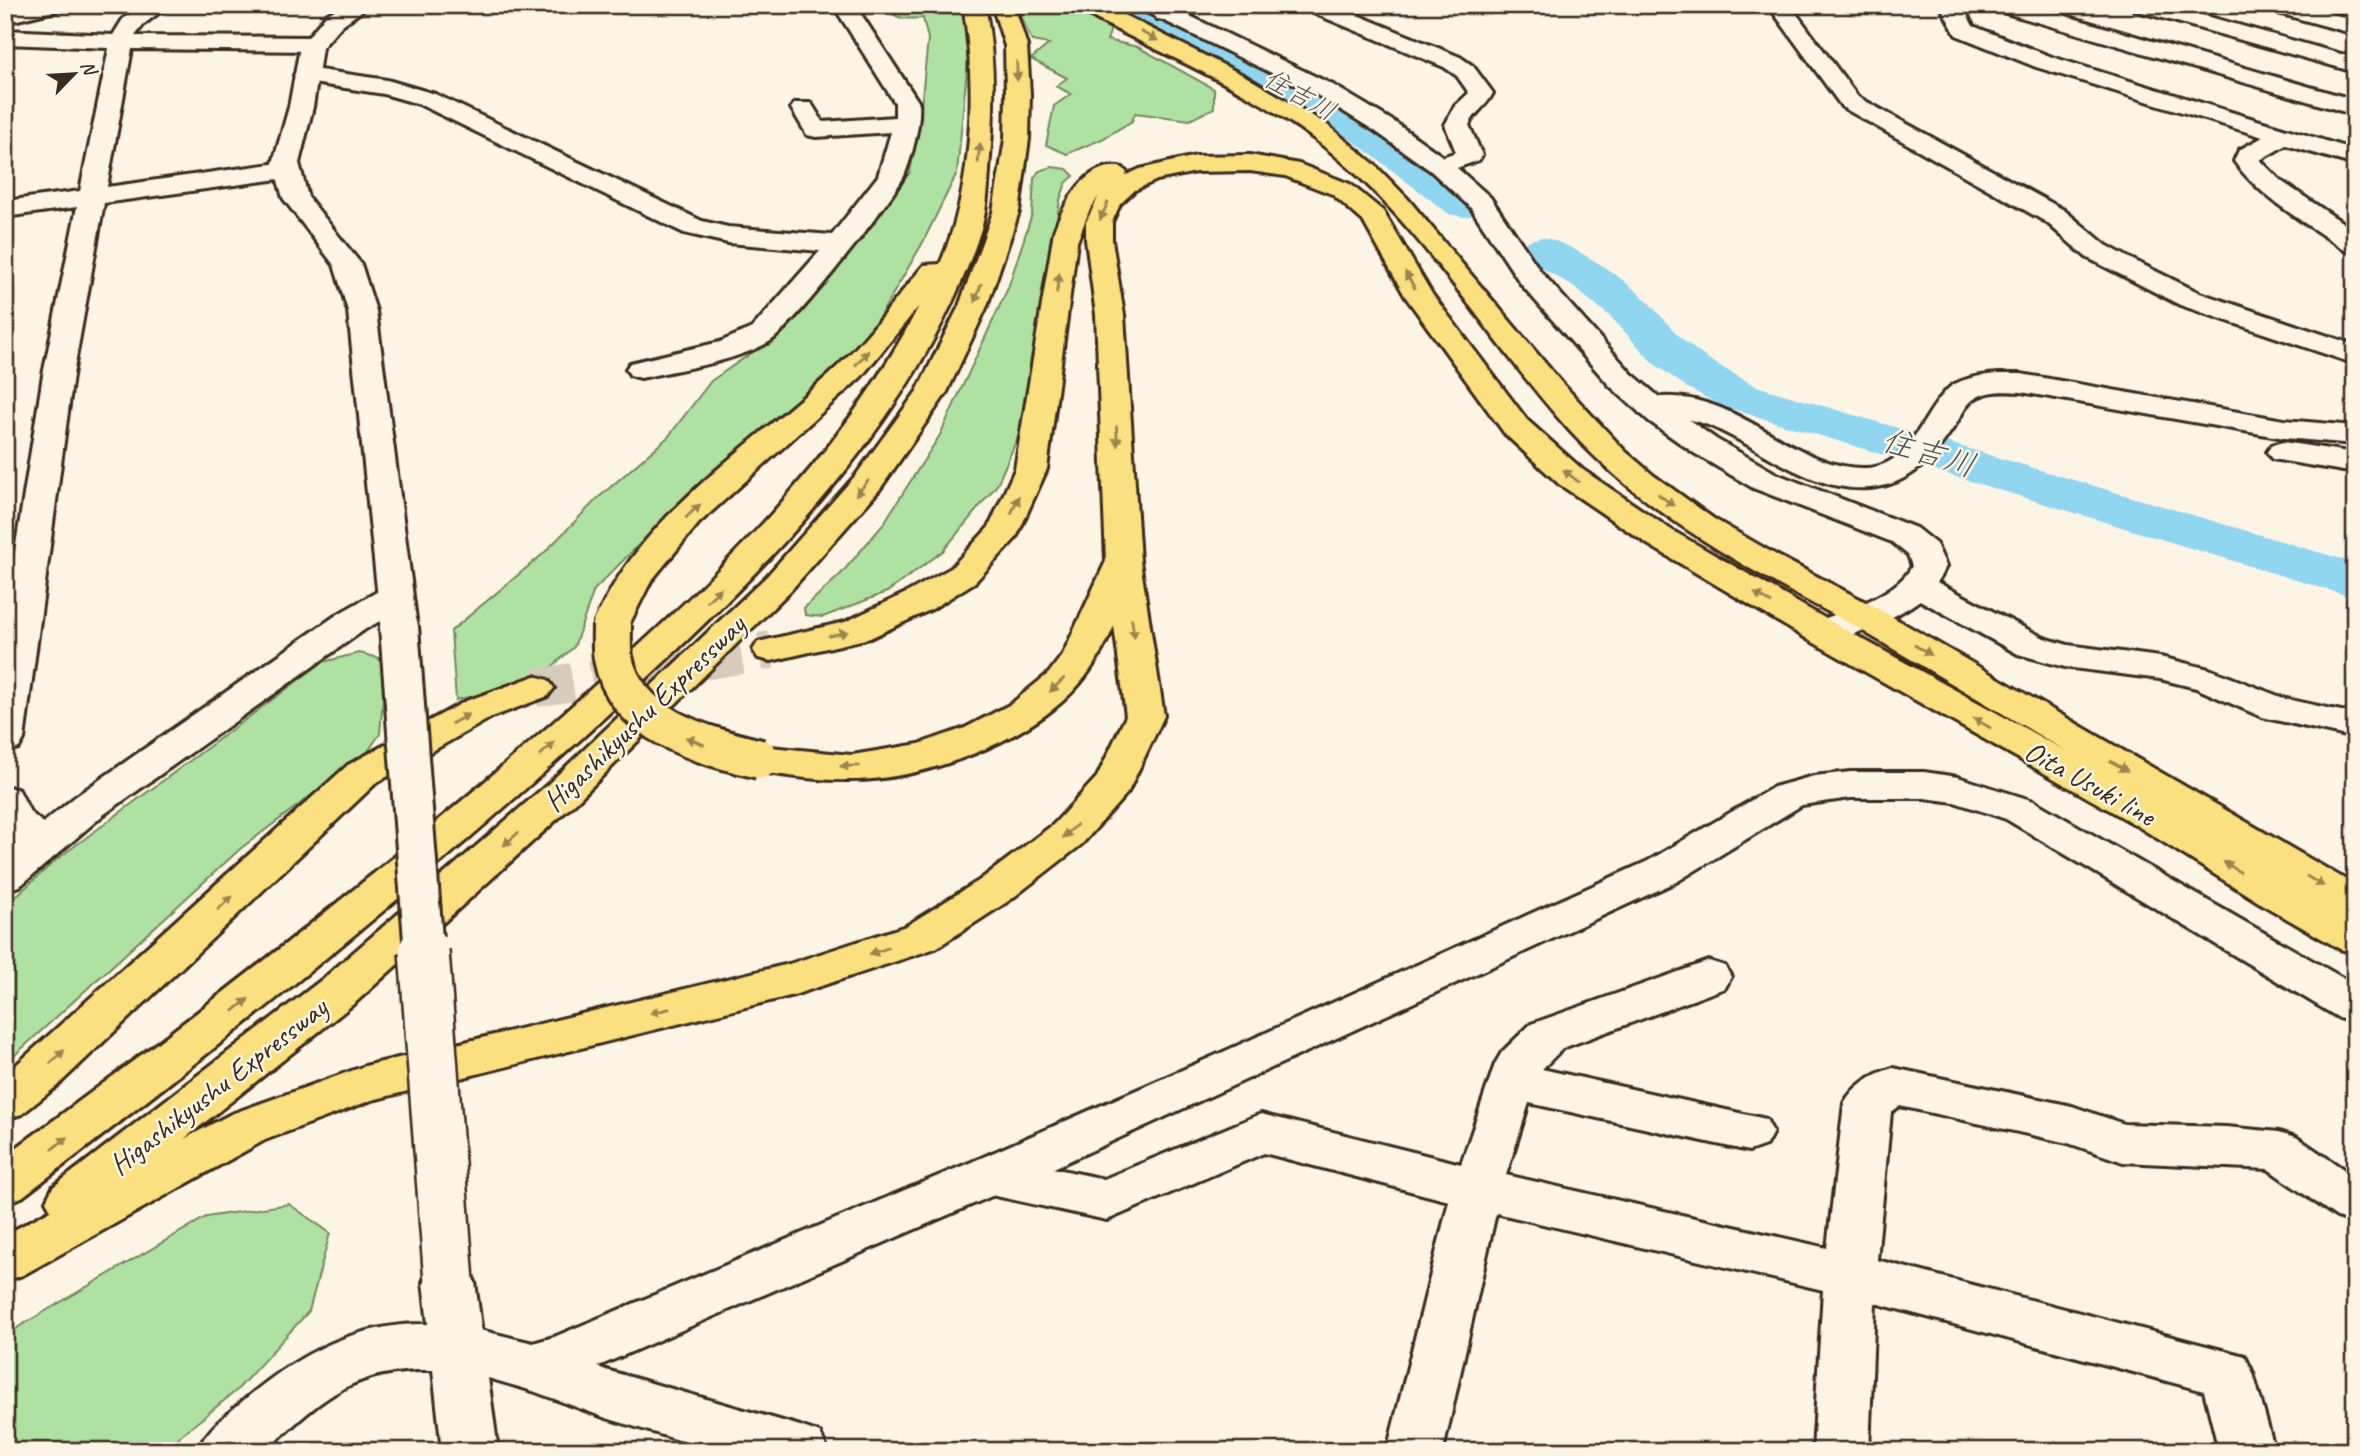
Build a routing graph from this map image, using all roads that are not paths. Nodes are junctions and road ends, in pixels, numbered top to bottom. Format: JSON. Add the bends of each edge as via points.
{"nodes":[{"id":1,"x":51,"y":5,"type":"edge"},
{"id":2,"x":158,"y":5,"type":"edge"},
{"id":3,"x":359,"y":5,"type":"edge"},
{"id":4,"x":845,"y":5,"type":"edge"},
{"id":5,"x":974,"y":5,"type":"edge"},
{"id":6,"x":1003,"y":5,"type":"edge"},
{"id":7,"x":1088,"y":5,"type":"edge"},
{"id":8,"x":1198,"y":5,"type":"edge"},
{"id":9,"x":1314,"y":5,"type":"edge"},
{"id":10,"x":1779,"y":5,"type":"edge"},
{"id":11,"x":1951,"y":5,"type":"edge"},
{"id":12,"x":2004,"y":5,"type":"edge"},
{"id":13,"x":2076,"y":5,"type":"edge"},
{"id":14,"x":2142,"y":5,"type":"edge"},
{"id":15,"x":2275,"y":5,"type":"edge"},
{"id":16,"x":1157,"y":9,"type":"edge"},
{"id":17,"x":5,"y":17,"type":"edge"},
{"id":18,"x":2048,"y":18,"type":"junction"},
{"id":19,"x":2355,"y":27,"type":"edge"},
{"id":20,"x":5,"y":37,"type":"edge"},
{"id":21,"x":122,"y":41,"type":"junction"},
{"id":22,"x":313,"y":44,"type":"junction"},
{"id":23,"x":2355,"y":65,"type":"edge"},
{"id":24,"x":306,"y":75,"type":"junction"},
{"id":25,"x":803,"y":108,"type":"dead end"},
{"id":26,"x":2355,"y":108,"type":"edge"},
{"id":27,"x":906,"y":124,"type":"junction"},
{"id":28,"x":2284,"y":136,"type":"junction"},
{"id":29,"x":2355,"y":158,"type":"edge"},
{"id":30,"x":1440,"y":166,"type":"junction"},
{"id":31,"x":286,"y":170,"type":"junction"},
{"id":32,"x":2272,"y":186,"type":"junction"},
{"id":33,"x":91,"y":197,"type":"junction"},
{"id":34,"x":5,"y":209,"type":"edge"},
{"id":35,"x":2355,"y":213,"type":"edge"},
{"id":36,"x":970,"y":221,"type":"junction"},
{"id":37,"x":1429,"y":240,"type":"junction"},
{"id":38,"x":839,"y":244,"type":"junction"},
{"id":39,"x":2355,"y":244,"type":"edge"},
{"id":40,"x":2355,"y":355,"type":"edge"},
{"id":41,"x":641,"y":369,"type":"dead end"},
{"id":42,"x":1651,"y":407,"type":"junction"},
{"id":43,"x":2172,"y":410,"type":"junction"},
{"id":44,"x":2355,"y":435,"type":"edge"},
{"id":45,"x":2355,"y":463,"type":"edge"},
{"id":46,"x":1123,"y":561,"type":"junction"},
{"id":47,"x":1917,"y":584,"type":"junction"},
{"id":48,"x":397,"y":612,"type":"junction"},
{"id":49,"x":1864,"y":616,"type":"junction"},
{"id":50,"x":1822,"y":632,"type":"junction"},
{"id":51,"x":771,"y":650,"type":"tunnel mouth"},
{"id":52,"x":536,"y":688,"type":"tunnel mouth"},
{"id":53,"x":2355,"y":726,"type":"edge"},
{"id":54,"x":5,"y":738,"type":"edge"},
{"id":55,"x":5,"y":799,"type":"edge"},
{"id":56,"x":41,"y":844,"type":"junction"},
{"id":57,"x":5,"y":876,"type":"edge"},
{"id":58,"x":2355,"y":904,"type":"edge"},
{"id":59,"x":2355,"y":938,"type":"edge"},
{"id":60,"x":1709,"y":977,"type":"dead end"},
{"id":61,"x":2355,"y":1006,"type":"edge"},
{"id":62,"x":1512,"y":1081,"type":"junction"},
{"id":63,"x":5,"y":1101,"type":"edge"},
{"id":64,"x":1749,"y":1132,"type":"dead end"},
{"id":65,"x":991,"y":1175,"type":"junction"},
{"id":66,"x":5,"y":1184,"type":"edge"},
{"id":67,"x":1477,"y":1188,"type":"junction"},
{"id":68,"x":2355,"y":1203,"type":"edge"},
{"id":69,"x":5,"y":1252,"type":"edge"},
{"id":70,"x":5,"y":1259,"type":"edge"},
{"id":71,"x":1850,"y":1275,"type":"junction"},
{"id":72,"x":459,"y":1348,"type":"junction"},
{"id":73,"x":533,"y":1367,"type":"junction"},
{"id":74,"x":225,"y":1451,"type":"edge"},
{"id":75,"x":471,"y":1451,"type":"edge"},
{"id":76,"x":800,"y":1451,"type":"edge"},
{"id":77,"x":1415,"y":1451,"type":"edge"},
{"id":78,"x":1841,"y":1451,"type":"edge"},
{"id":79,"x":2248,"y":1451,"type":"edge"}],
"edges":[{"from":1,"to":17,"type":"street"},
{"from":2,"to":21,"type":"street","via":[[131,23]]},
{"from":3,"to":22,"type":"street","via":[[334,20]]},
{"from":4,"to":27,"type":"street","via":[[907,103]]},
{"from":36,"to":5,"type":"main road","name":"Higashikyushu Expressway","one_way":true,"via":[[985,90]]},
{"from":6,"to":69,"type":"main road","name":"Higashikyushu Expressway","one_way":true,"via":[[1016,46],[1018,94],[1017,139],[1006,212],[973,306],[932,392],[868,482],[779,583],[616,743],[477,870],[340,990]]},
{"from":7,"to":37,"type":"main road","one_way":true,"via":[[1261,93],[1321,131],[1365,169]]},
{"from":8,"to":16,"type":"street"},
{"from":9,"to":30,"type":"street","via":[[1452,62],[1472,80],[1481,93],[1463,111],[1457,125],[1470,155]]},
{"from":10,"to":40,"type":"street","via":[[1850,102],[2056,216],[2096,251],[2123,266],[2190,299]]},
{"from":11,"to":28,"type":"street","via":[[1964,30],[2044,62]]},
{"from":12,"to":18,"type":"street"},
{"from":13,"to":18,"type":"street"},
{"from":14,"to":23,"type":"street"},
{"from":15,"to":19,"type":"street"},
{"from":16,"to":30,"type":"street","via":[[1325,90]]},
{"from":18,"to":26,"type":"street"},
{"from":20,"to":21,"type":"street"},
{"from":21,"to":22,"type":"street"},
{"from":21,"to":33,"type":"street"},
{"from":22,"to":24,"type":"street"},
{"from":24,"to":31,"type":"street"},
{"from":24,"to":38,"type":"street","via":[[387,87],[427,99],[693,227],[728,235]]},
{"from":25,"to":27,"type":"street","via":[[816,130]]},
{"from":27,"to":38,"type":"street","via":[[891,176]]},
{"from":28,"to":29,"type":"street"},
{"from":28,"to":32,"type":"street","via":[[2248,155],[2246,161]]},
{"from":30,"to":42,"type":"street","via":[[1481,203],[1531,278],[1621,380]]},
{"from":31,"to":33,"type":"street"},
{"from":31,"to":48,"type":"street","via":[[296,198],[348,264],[362,311]]},
{"from":32,"to":35,"type":"street"},
{"from":32,"to":39,"type":"street"},
{"from":33,"to":34,"type":"street"},
{"from":33,"to":54,"type":"street","via":[[56,389]]},
{"from":46,"to":36,"type":"main road","one_way":true,"bridge":true,"via":[[1078,657],[1063,680],[1024,714],[962,744],[881,765],[814,766],[712,748],[668,729],[634,704],[615,671],[612,625],[618,607],[665,539],[850,371],[916,295]]},
{"from":66,"to":36,"type":"main road","name":"Higashikyushu Expressway","one_way":true,"via":[[215,1025],[489,801],[719,591],[811,491],[893,382],[934,307]]},
{"from":37,"to":49,"type":"main road","name":"Oita Usuki line","one_way":true,"via":[[1567,408],[1625,467],[1666,502],[1736,546]]},
{"from":51,"to":37,"type":"main road","one_way":true,"via":[[857,630],[919,601],[963,575],[1004,531],[1031,469],[1064,242],[1073,211],[1105,176],[1191,152],[1280,153],[1353,175]]},
{"from":38,"to":41,"type":"street","via":[[762,334],[729,349]]},
{"from":42,"to":43,"type":"street","via":[[1710,415],[1802,462],[1868,479],[1892,473],[1921,451],[1961,393],[1992,382]]},
{"from":42,"to":47,"type":"street","via":[[1765,481],[1911,540],[1928,561],[1927,573]]},
{"from":43,"to":44,"type":"street","via":[[2284,429]]},
{"from":43,"to":45,"type":"street","via":[[2177,423],[2190,430],[2257,448]]},
{"from":50,"to":46,"type":"main road","name":"Oita Usuki line","one_way":true,"via":[[1661,538],[1571,477],[1516,427],[1419,296],[1374,217],[1341,188],[1272,165],[1217,163],[1163,169],[1126,185],[1102,213],[1099,240],[1110,315]]},
{"from":46,"to":70,"type":"main road","name":"Oita Usuki line","one_way":true,"via":[[1145,716],[1114,782],[1068,834],[995,890],[921,937],[794,979],[365,1084],[248,1128]]},
{"from":47,"to":49,"type":"street"},
{"from":47,"to":53,"type":"street","via":[[2031,646],[2209,680],[2275,709]]},
{"from":48,"to":56,"type":"street","via":[[351,622]]},
{"from":48,"to":72,"type":"street","bridge":true,"via":[[449,1282]]},
{"from":49,"to":50,"type":"street"},
{"from":49,"to":58,"type":"main road","name":"Oita Usuki line","one_way":true},
{"from":59,"to":50,"type":"main road","name":"Oita Usuki line","one_way":true,"via":[[2150,815]]},
{"from":63,"to":52,"type":"main road","one_way":true,"via":[[362,774],[479,709]]},
{"from":55,"to":56,"type":"street","via":[[12,818]]},
{"from":56,"to":57,"type":"street"},
{"from":60,"to":62,"type":"street","via":[[1547,1037],[1518,1063]]},
{"from":61,"to":65,"type":"street","via":[[2020,810],[1958,790],[1924,785],[1814,789],[1761,810],[1663,871]]},
{"from":62,"to":64,"type":"street"},
{"from":62,"to":67,"type":"street"},
{"from":65,"to":67,"type":"street","via":[[1107,1200],[1261,1133]]},
{"from":65,"to":73,"type":"street"},
{"from":67,"to":71,"type":"street"},
{"from":67,"to":77,"type":"street"},
{"from":68,"to":71,"type":"street","via":[[2279,1151],[2123,1143],[2072,1125],[1894,1086],[1868,1103]]},
{"from":71,"to":78,"type":"street"},
{"from":71,"to":79,"type":"street","via":[[2226,1373]]},
{"from":72,"to":73,"type":"street"},
{"from":72,"to":74,"type":"street","via":[[408,1347],[353,1357],[281,1402]]},
{"from":72,"to":75,"type":"street"},
{"from":73,"to":76,"type":"street","via":[[606,1394]]}]}
